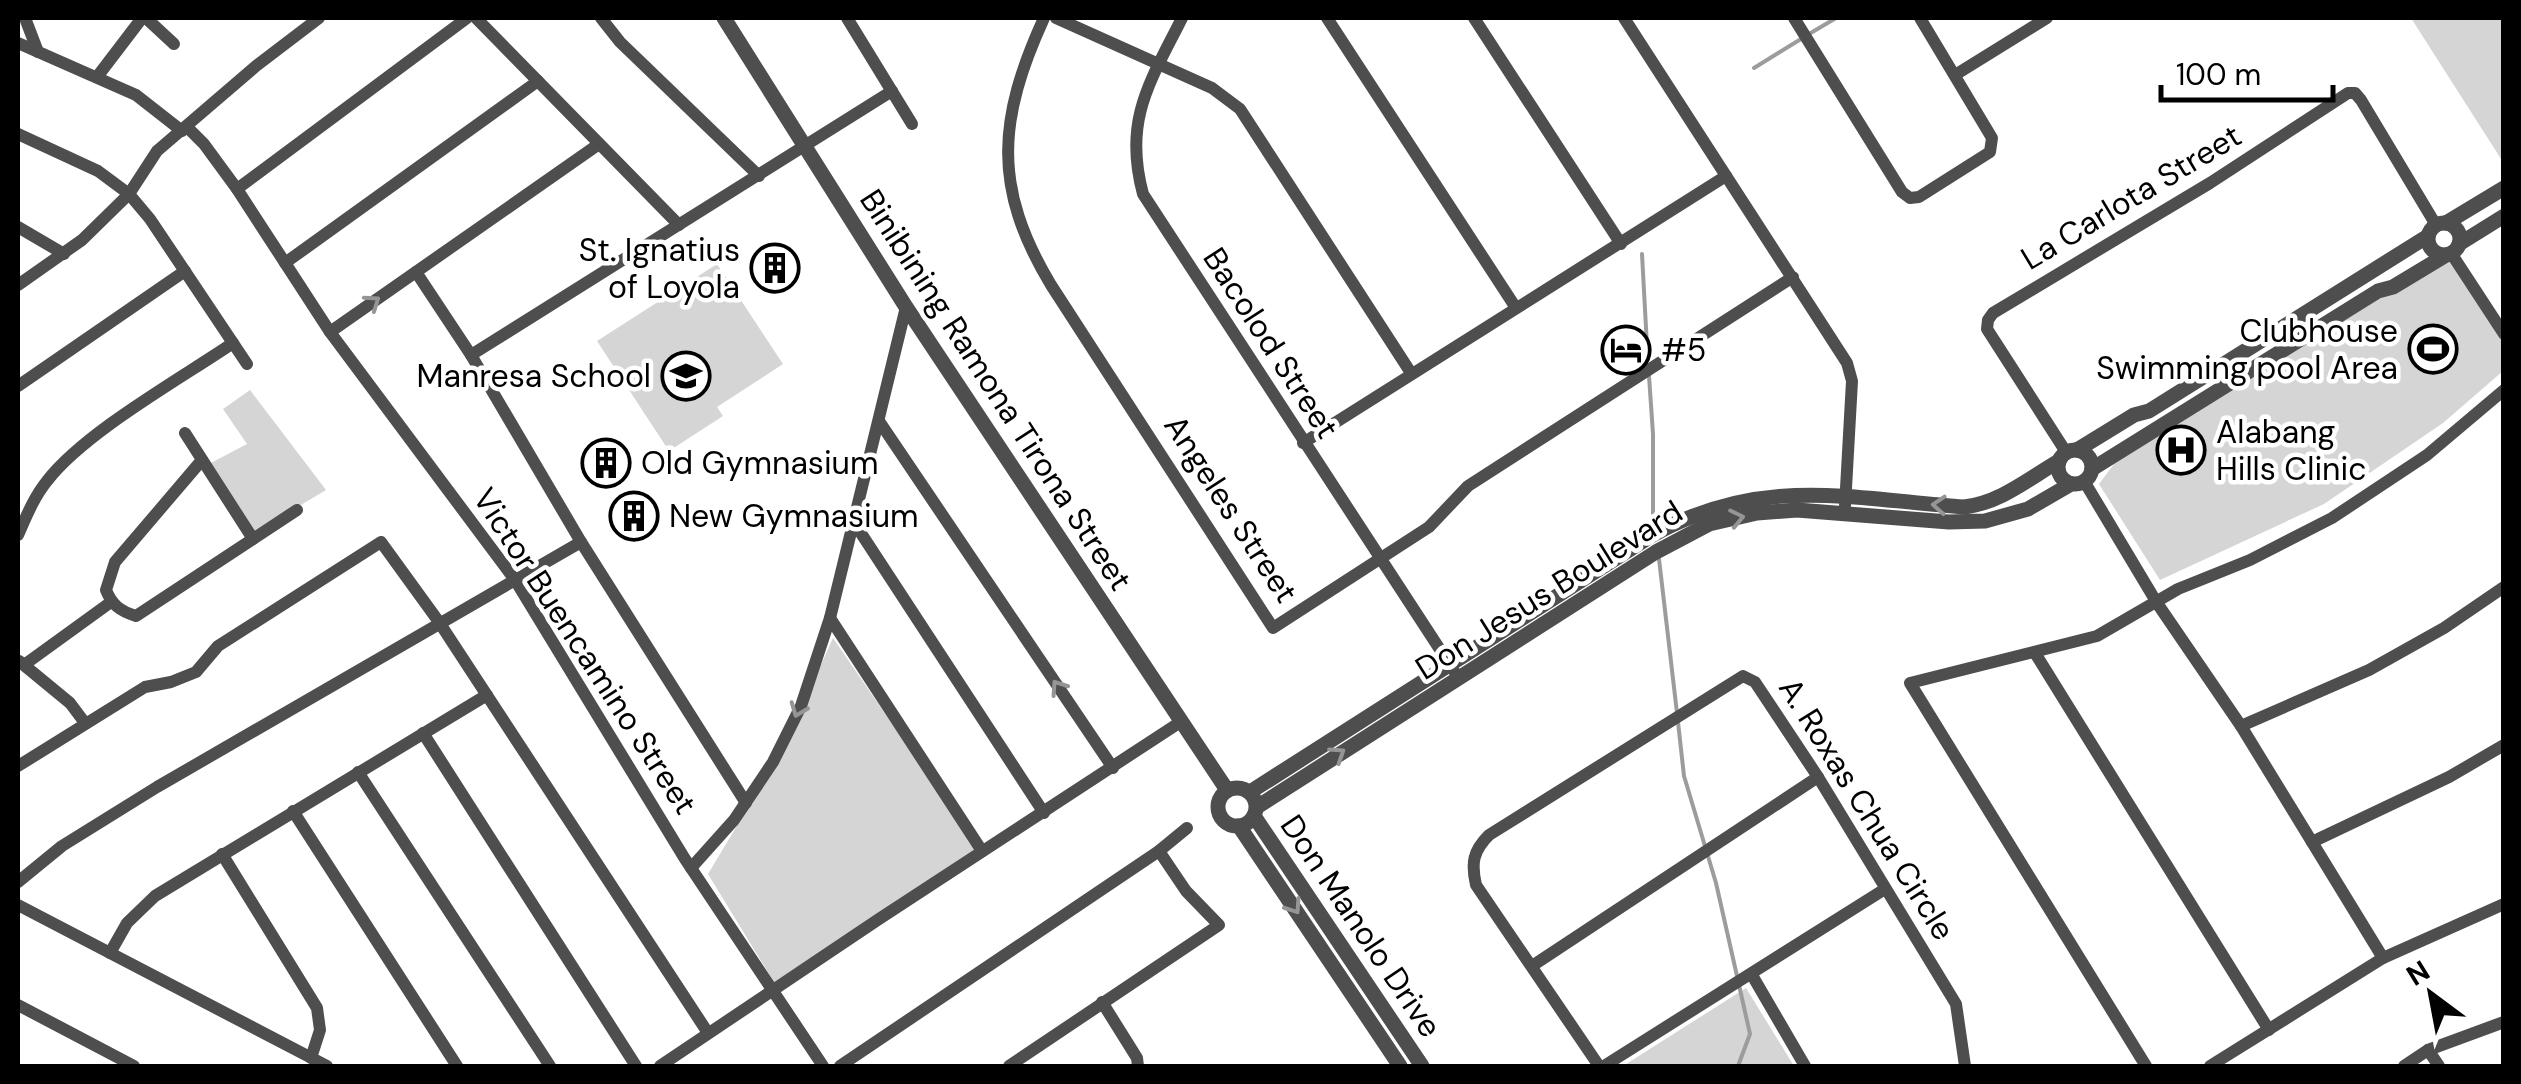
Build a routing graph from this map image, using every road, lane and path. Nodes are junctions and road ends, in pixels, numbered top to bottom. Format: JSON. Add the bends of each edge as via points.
{"nodes":[{"id":1,"x":25,"y":18,"type":"edge"},
{"id":2,"x":144,"y":18,"type":"edge"},
{"id":3,"x":319,"y":18,"type":"edge"},
{"id":4,"x":467,"y":18,"type":"edge"},
{"id":5,"x":476,"y":18,"type":"edge"},
{"id":6,"x":601,"y":18,"type":"edge"},
{"id":7,"x":724,"y":18,"type":"edge"},
{"id":8,"x":847,"y":18,"type":"edge"},
{"id":9,"x":1044,"y":18,"type":"edge"},
{"id":10,"x":1056,"y":18,"type":"edge"},
{"id":11,"x":1182,"y":18,"type":"edge"},
{"id":12,"x":1327,"y":18,"type":"edge"},
{"id":13,"x":1474,"y":18,"type":"edge"},
{"id":14,"x":1624,"y":18,"type":"edge"},
{"id":15,"x":1920,"y":18,"type":"edge"},
{"id":16,"x":2046,"y":18,"type":"edge"},
{"id":17,"x":1796,"y":21,"type":"edge"},
{"id":18,"x":18,"y":43,"type":"edge"},
{"id":19,"x":174,"y":44,"type":"dead end"},
{"id":20,"x":38,"y":52,"type":"junction"},
{"id":21,"x":1158,"y":65,"type":"junction"},
{"id":22,"x":1956,"y":75,"type":"junction"},
{"id":23,"x":97,"y":77,"type":"junction"},
{"id":24,"x":538,"y":81,"type":"junction"},
{"id":25,"x":892,"y":91,"type":"junction"},
{"id":26,"x":912,"y":124,"type":"dead end"},
{"id":27,"x":184,"y":129,"type":"junction"},
{"id":28,"x":18,"y":134,"type":"edge"},
{"id":29,"x":599,"y":144,"type":"junction"},
{"id":30,"x":806,"y":148,"type":"junction"},
{"id":31,"x":759,"y":176,"type":"junction"},
{"id":32,"x":1726,"y":176,"type":"junction"},
{"id":33,"x":2504,"y":188,"type":"edge"},
{"id":34,"x":237,"y":190,"type":"junction"},
{"id":35,"x":129,"y":194,"type":"junction"},
{"id":36,"x":2504,"y":216,"type":"edge"},
{"id":37,"x":679,"y":226,"type":"junction"},
{"id":38,"x":18,"y":227,"type":"edge"},
{"id":39,"x":2437,"y":228,"type":"junction"},
{"id":40,"x":1621,"y":244,"type":"junction"},
{"id":41,"x":2452,"y":251,"type":"junction"},
{"id":42,"x":64,"y":254,"type":"junction"},
{"id":43,"x":285,"y":264,"type":"junction"},
{"id":44,"x":186,"y":271,"type":"junction"},
{"id":45,"x":416,"y":272,"type":"junction"},
{"id":46,"x":2369,"y":276,"type":"junction"},
{"id":47,"x":1792,"y":277,"type":"junction"},
{"id":48,"x":18,"y":285,"type":"edge"},
{"id":49,"x":2378,"y":291,"type":"junction"},
{"id":50,"x":906,"y":307,"type":"junction"},
{"id":51,"x":1516,"y":308,"type":"junction"},
{"id":52,"x":330,"y":332,"type":"junction"},
{"id":53,"x":2504,"y":334,"type":"edge"},
{"id":54,"x":233,"y":343,"type":"junction"},
{"id":55,"x":471,"y":354,"type":"junction"},
{"id":56,"x":247,"y":364,"type":"dead end"},
{"id":57,"x":1410,"y":373,"type":"junction"},
{"id":58,"x":18,"y":386,"type":"edge"},
{"id":59,"x":2504,"y":390,"type":"edge"},
{"id":60,"x":2154,"y":418,"type":"junction"},
{"id":61,"x":879,"y":421,"type":"junction"},
{"id":62,"x":185,"y":433,"type":"dead end"},
{"id":63,"x":1303,"y":442,"type":"junction"},
{"id":64,"x":2067,"y":455,"type":"junction"},
{"id":65,"x":202,"y":460,"type":"junction"},
{"id":66,"x":2082,"y":478,"type":"junction"},
{"id":67,"x":1998,"y":500,"type":"junction"},
{"id":68,"x":1845,"y":506,"type":"junction"},
{"id":69,"x":296,"y":510,"type":"dead end"},
{"id":70,"x":2005,"y":516,"type":"junction"},
{"id":71,"x":853,"y":521,"type":"junction"},
{"id":72,"x":18,"y":535,"type":"edge"},
{"id":73,"x":253,"y":539,"type":"junction"},
{"id":74,"x":582,"y":542,"type":"junction"},
{"id":75,"x":1379,"y":559,"type":"junction"},
{"id":76,"x":514,"y":580,"type":"junction"},
{"id":77,"x":2504,"y":587,"type":"edge"},
{"id":78,"x":111,"y":602,"type":"junction"},
{"id":79,"x":2157,"y":603,"type":"junction"},
{"id":80,"x":830,"y":618,"type":"junction"},
{"id":81,"x":439,"y":622,"type":"junction"},
{"id":82,"x":2035,"y":653,"type":"junction"},
{"id":83,"x":21,"y":662,"type":"edge"},
{"id":84,"x":1454,"y":671,"type":"junction"},
{"id":85,"x":487,"y":695,"type":"junction"},
{"id":86,"x":1182,"y":721,"type":"junction"},
{"id":87,"x":85,"y":724,"type":"junction"},
{"id":88,"x":2241,"y":726,"type":"junction"},
{"id":89,"x":423,"y":733,"type":"junction"},
{"id":90,"x":2504,"y":745,"type":"edge"},
{"id":91,"x":18,"y":766,"type":"edge"},
{"id":92,"x":1113,"y":768,"type":"junction"},
{"id":93,"x":358,"y":772,"type":"junction"},
{"id":94,"x":1818,"y":777,"type":"junction"},
{"id":95,"x":1227,"y":790,"type":"junction"},
{"id":96,"x":746,"y":803,"type":"junction"},
{"id":97,"x":1254,"y":805,"type":"junction"},
{"id":98,"x":293,"y":811,"type":"junction"},
{"id":99,"x":1044,"y":813,"type":"junction"},
{"id":100,"x":1240,"y":826,"type":"junction"},
{"id":101,"x":1187,"y":828,"type":"dead end"},
{"id":102,"x":2312,"y":842,"type":"junction"},
{"id":103,"x":1159,"y":851,"type":"junction"},
{"id":104,"x":982,"y":852,"type":"junction"},
{"id":105,"x":222,"y":854,"type":"junction"},
{"id":106,"x":691,"y":868,"type":"junction"},
{"id":107,"x":18,"y":882,"type":"edge"},
{"id":108,"x":1885,"y":889,"type":"junction"},
{"id":109,"x":2504,"y":904,"type":"edge"},
{"id":110,"x":18,"y":906,"type":"edge"},
{"id":111,"x":110,"y":952,"type":"junction"},
{"id":112,"x":2383,"y":958,"type":"junction"},
{"id":113,"x":1532,"y":966,"type":"junction"},
{"id":114,"x":1743,"y":980,"type":"junction"},
{"id":115,"x":774,"y":991,"type":"junction"},
{"id":116,"x":1102,"y":1002,"type":"junction"},
{"id":117,"x":18,"y":1006,"type":"edge"},
{"id":118,"x":2504,"y":1022,"type":"edge"},
{"id":119,"x":2269,"y":1030,"type":"junction"},
{"id":120,"x":708,"y":1034,"type":"junction"},
{"id":121,"x":2428,"y":1050,"type":"junction"},
{"id":122,"x":311,"y":1058,"type":"junction"},
{"id":123,"x":134,"y":1066,"type":"edge"},
{"id":124,"x":327,"y":1066,"type":"edge"},
{"id":125,"x":457,"y":1066,"type":"edge"},
{"id":126,"x":550,"y":1066,"type":"edge"},
{"id":127,"x":636,"y":1066,"type":"edge"},
{"id":128,"x":660,"y":1066,"type":"edge"},
{"id":129,"x":823,"y":1066,"type":"edge"},
{"id":130,"x":840,"y":1066,"type":"edge"},
{"id":131,"x":1008,"y":1066,"type":"edge"},
{"id":132,"x":1138,"y":1066,"type":"edge"},
{"id":133,"x":1400,"y":1066,"type":"edge"},
{"id":134,"x":1422,"y":1066,"type":"edge"},
{"id":135,"x":1602,"y":1066,"type":"edge"},
{"id":136,"x":1805,"y":1066,"type":"edge"},
{"id":137,"x":1965,"y":1066,"type":"edge"},
{"id":138,"x":2146,"y":1066,"type":"edge"},
{"id":139,"x":2210,"y":1066,"type":"edge"},
{"id":140,"x":2404,"y":1066,"type":"edge"},
{"id":141,"x":2439,"y":1066,"type":"edge"}],
"edges":[{"from":1,"to":20,"type":"street"},
{"from":2,"to":19,"type":"street"},
{"from":2,"to":23,"type":"street"},
{"from":3,"to":27,"type":"street"},
{"from":4,"to":34,"type":"street"},
{"from":5,"to":24,"type":"street"},
{"from":6,"to":31,"type":"street"},
{"from":7,"to":30,"type":"street","name":"Binibining Ramona Tirona Street"},
{"from":8,"to":25,"type":"street"},
{"from":9,"to":75,"type":"street","name":"Angeles Street","via":[[1013,99],[1009,172],[1026,238],[1052,285],[1272,628]]},
{"from":10,"to":21,"type":"street"},
{"from":11,"to":21,"type":"street","name":"Bacolod Street"},
{"from":12,"to":51,"type":"street"},
{"from":13,"to":40,"type":"street"},
{"from":14,"to":32,"type":"street"},
{"from":15,"to":22,"type":"street"},
{"from":16,"to":22,"type":"street"},
{"from":17,"to":22,"type":"street","via":[[1910,198],[1993,145]]},
{"from":18,"to":20,"type":"street","name":"Victor Buencamino Street"},
{"from":20,"to":23,"type":"street","name":"Victor Buencamino Street"},
{"from":21,"to":57,"type":"street","via":[[1212,88],[1240,110]]},
{"from":21,"to":63,"type":"street","name":"Bacolod Street","via":[[1134,132],[1143,194]]},
{"from":23,"to":27,"type":"street","name":"Victor Buencamino Street"},
{"from":24,"to":29,"type":"street"},
{"from":24,"to":43,"type":"street"},
{"from":25,"to":26,"type":"street"},
{"from":25,"to":30,"type":"street"},
{"from":27,"to":34,"type":"street","name":"Victor Buencamino Street","via":[[204,144]]},
{"from":27,"to":35,"type":"street","via":[[158,151]]},
{"from":28,"to":35,"type":"street"},
{"from":29,"to":37,"type":"street"},
{"from":29,"to":45,"type":"street"},
{"from":30,"to":31,"type":"street"},
{"from":30,"to":50,"type":"street","name":"Binibining Ramona Tirona Street"},
{"from":31,"to":37,"type":"street"},
{"from":32,"to":40,"type":"street"},
{"from":32,"to":47,"type":"street"},
{"from":33,"to":39,"type":"street","name":"Don Jesus Boulevard"},
{"from":34,"to":43,"type":"street","name":"Victor Buencamino Street"},
{"from":35,"to":42,"type":"street"},
{"from":35,"to":44,"type":"street"},
{"from":36,"to":41,"type":"street","name":"Don Jesus Boulevard"},
{"from":37,"to":55,"type":"street"},
{"from":38,"to":42,"type":"street"},
{"from":39,"to":41,"type":"street","via":[[2457,230]]},
{"from":39,"to":41,"type":"street","via":[[2432,250]]},
{"from":39,"to":46,"type":"street","name":"Don Jesus Boulevard"},
{"from":39,"to":64,"type":"street","name":"La Carlota Street","via":[[2361,100],[2348,93],[1992,313],[1987,329]]},
{"from":40,"to":51,"type":"street"},
{"from":41,"to":49,"type":"street","name":"Don Jesus Boulevard"},
{"from":41,"to":53,"type":"street"},
{"from":42,"to":48,"type":"street"},
{"from":43,"to":52,"type":"street","name":"Victor Buencamino Street"},
{"from":44,"to":54,"type":"street"},
{"from":44,"to":58,"type":"street"},
{"from":52,"to":45,"type":"street","one_way":true},
{"from":45,"to":55,"type":"street"},
{"from":46,"to":49,"type":"street"},
{"from":46,"to":60,"type":"street","name":"Don Jesus Boulevard"},
{"from":47,"to":68,"type":"street","via":[[1851,372]]},
{"from":47,"to":75,"type":"street","name":"Angeles Street","via":[[1468,486],[1438,520]]},
{"from":49,"to":60,"type":"street","name":"Don Jesus Boulevard"},
{"from":50,"to":61,"type":"street"},
{"from":50,"to":86,"type":"street","name":"Binibining Ramona Tirona Street"},
{"from":51,"to":57,"type":"street"},
{"from":52,"to":76,"type":"street","name":"Victor Buencamino Street"},
{"from":54,"to":56,"type":"street"},
{"from":54,"to":72,"type":"street","via":[[60,466]]},
{"from":55,"to":74,"type":"street"},
{"from":57,"to":63,"type":"street"},
{"from":59,"to":79,"type":"street","via":[[2427,455],[2332,518]]},
{"from":60,"to":64,"type":"street","name":"Don Jesus Boulevard","via":[[2134,415]]},
{"from":60,"to":66,"type":"street","name":"Don Jesus Boulevard"},
{"from":61,"to":71,"type":"street"},
{"from":92,"to":61,"type":"street","one_way":true},
{"from":62,"to":65,"type":"street"},
{"from":63,"to":75,"type":"street","name":"Bacolod Street"},
{"from":64,"to":66,"type":"street","via":[[2086,455]]},
{"from":64,"to":66,"type":"street","via":[[2059,475]]},
{"from":64,"to":67,"type":"street","name":"Don Jesus Boulevard"},
{"from":65,"to":73,"type":"street"},
{"from":65,"to":78,"type":"street","via":[[115,562],[106,590]]},
{"from":66,"to":70,"type":"street","name":"Don Jesus Boulevard"},
{"from":66,"to":79,"type":"street"},
{"from":67,"to":68,"type":"street","name":"Don Jesus Boulevard","one_way":true,"via":[[1964,507]]},
{"from":67,"to":70,"type":"street"},
{"from":68,"to":70,"type":"street","name":"Don Jesus Boulevard","via":[[1969,523]]},
{"from":68,"to":84,"type":"street","name":"Don Jesus Boulevard","via":[[1709,524]]},
{"from":69,"to":73,"type":"street"},
{"from":71,"to":80,"type":"street"},
{"from":71,"to":99,"type":"street"},
{"from":73,"to":78,"type":"street","via":[[136,616]]},
{"from":74,"to":76,"type":"street"},
{"from":74,"to":96,"type":"street"},
{"from":75,"to":84,"type":"street","name":"Bacolod Street"},
{"from":76,"to":81,"type":"street"},
{"from":76,"to":106,"type":"street","name":"Victor Buencamino Street"},
{"from":77,"to":88,"type":"street","via":[[2369,670]]},
{"from":78,"to":83,"type":"street"},
{"from":79,"to":82,"type":"street","via":[[2096,636]]},
{"from":79,"to":88,"type":"street"},
{"from":80,"to":96,"type":"street","one_way":true,"via":[[793,724]]},
{"from":80,"to":104,"type":"street"},
{"from":81,"to":85,"type":"street"},
{"from":81,"to":87,"type":"street","via":[[381,542],[218,646],[196,672],[146,686]]},
{"from":81,"to":107,"type":"street","via":[[157,787]]},
{"from":82,"to":119,"type":"street"},
{"from":82,"to":138,"type":"street","via":[[1910,684]]},
{"from":83,"to":87,"type":"street"},
{"from":84,"to":97,"type":"street","name":"Don Jesus Boulevard"},
{"from":85,"to":89,"type":"street"},
{"from":85,"to":120,"type":"street"},
{"from":86,"to":92,"type":"street"},
{"from":86,"to":95,"type":"street","name":"Binibining Ramona Tirona Street"},
{"from":87,"to":91,"type":"street"},
{"from":88,"to":102,"type":"street"},
{"from":89,"to":93,"type":"street"},
{"from":89,"to":127,"type":"street"},
{"from":90,"to":102,"type":"street"},
{"from":92,"to":99,"type":"street"},
{"from":93,"to":98,"type":"street"},
{"from":93,"to":126,"type":"street"},
{"from":94,"to":108,"type":"street","name":"A. Roxas Chua Circle"},
{"from":94,"to":113,"type":"street"},
{"from":94,"to":113,"type":"street","name":"A. Roxas Chua Circle","via":[[1755,682],[1743,676],[1488,835],[1472,869],[1476,885]]},
{"from":95,"to":97,"type":"street","via":[[1235,787]]},
{"from":95,"to":100,"type":"street","via":[[1217,808],[1220,818]]},
{"from":96,"to":106,"type":"street"},
{"from":97,"to":100,"type":"street"},
{"from":97,"to":134,"type":"street","name":"Don Manolo Drive"},
{"from":98,"to":105,"type":"street"},
{"from":98,"to":125,"type":"street"},
{"from":99,"to":104,"type":"street"},
{"from":100,"to":133,"type":"street","name":"Don Manolo Drive","one_way":true},
{"from":101,"to":103,"type":"street"},
{"from":102,"to":112,"type":"street"},
{"from":103,"to":116,"type":"street","via":[[1219,925]]},
{"from":103,"to":130,"type":"street"},
{"from":104,"to":115,"type":"street"},
{"from":105,"to":111,"type":"street","via":[[138,909]]},
{"from":105,"to":122,"type":"street","via":[[317,1008],[320,1030]]},
{"from":106,"to":115,"type":"street","name":"Victor Buencamino Street"},
{"from":108,"to":114,"type":"street"},
{"from":108,"to":137,"type":"street","name":"A. Roxas Chua Circle","via":[[1956,1004]]},
{"from":109,"to":112,"type":"street"},
{"from":110,"to":111,"type":"street"},
{"from":111,"to":122,"type":"street"},
{"from":112,"to":119,"type":"street"},
{"from":113,"to":135,"type":"street","name":"A. Roxas Chua Circle"},
{"from":114,"to":135,"type":"street"},
{"from":114,"to":136,"type":"street"},
{"from":115,"to":120,"type":"street"},
{"from":115,"to":129,"type":"street","name":"Victor Buencamino Street"},
{"from":116,"to":131,"type":"street"},
{"from":116,"to":132,"type":"street"},
{"from":117,"to":123,"type":"street"},
{"from":118,"to":121,"type":"street"},
{"from":119,"to":139,"type":"street"},
{"from":120,"to":128,"type":"street"},
{"from":121,"to":140,"type":"street"},
{"from":121,"to":141,"type":"street"},
{"from":122,"to":124,"type":"street"}]}
